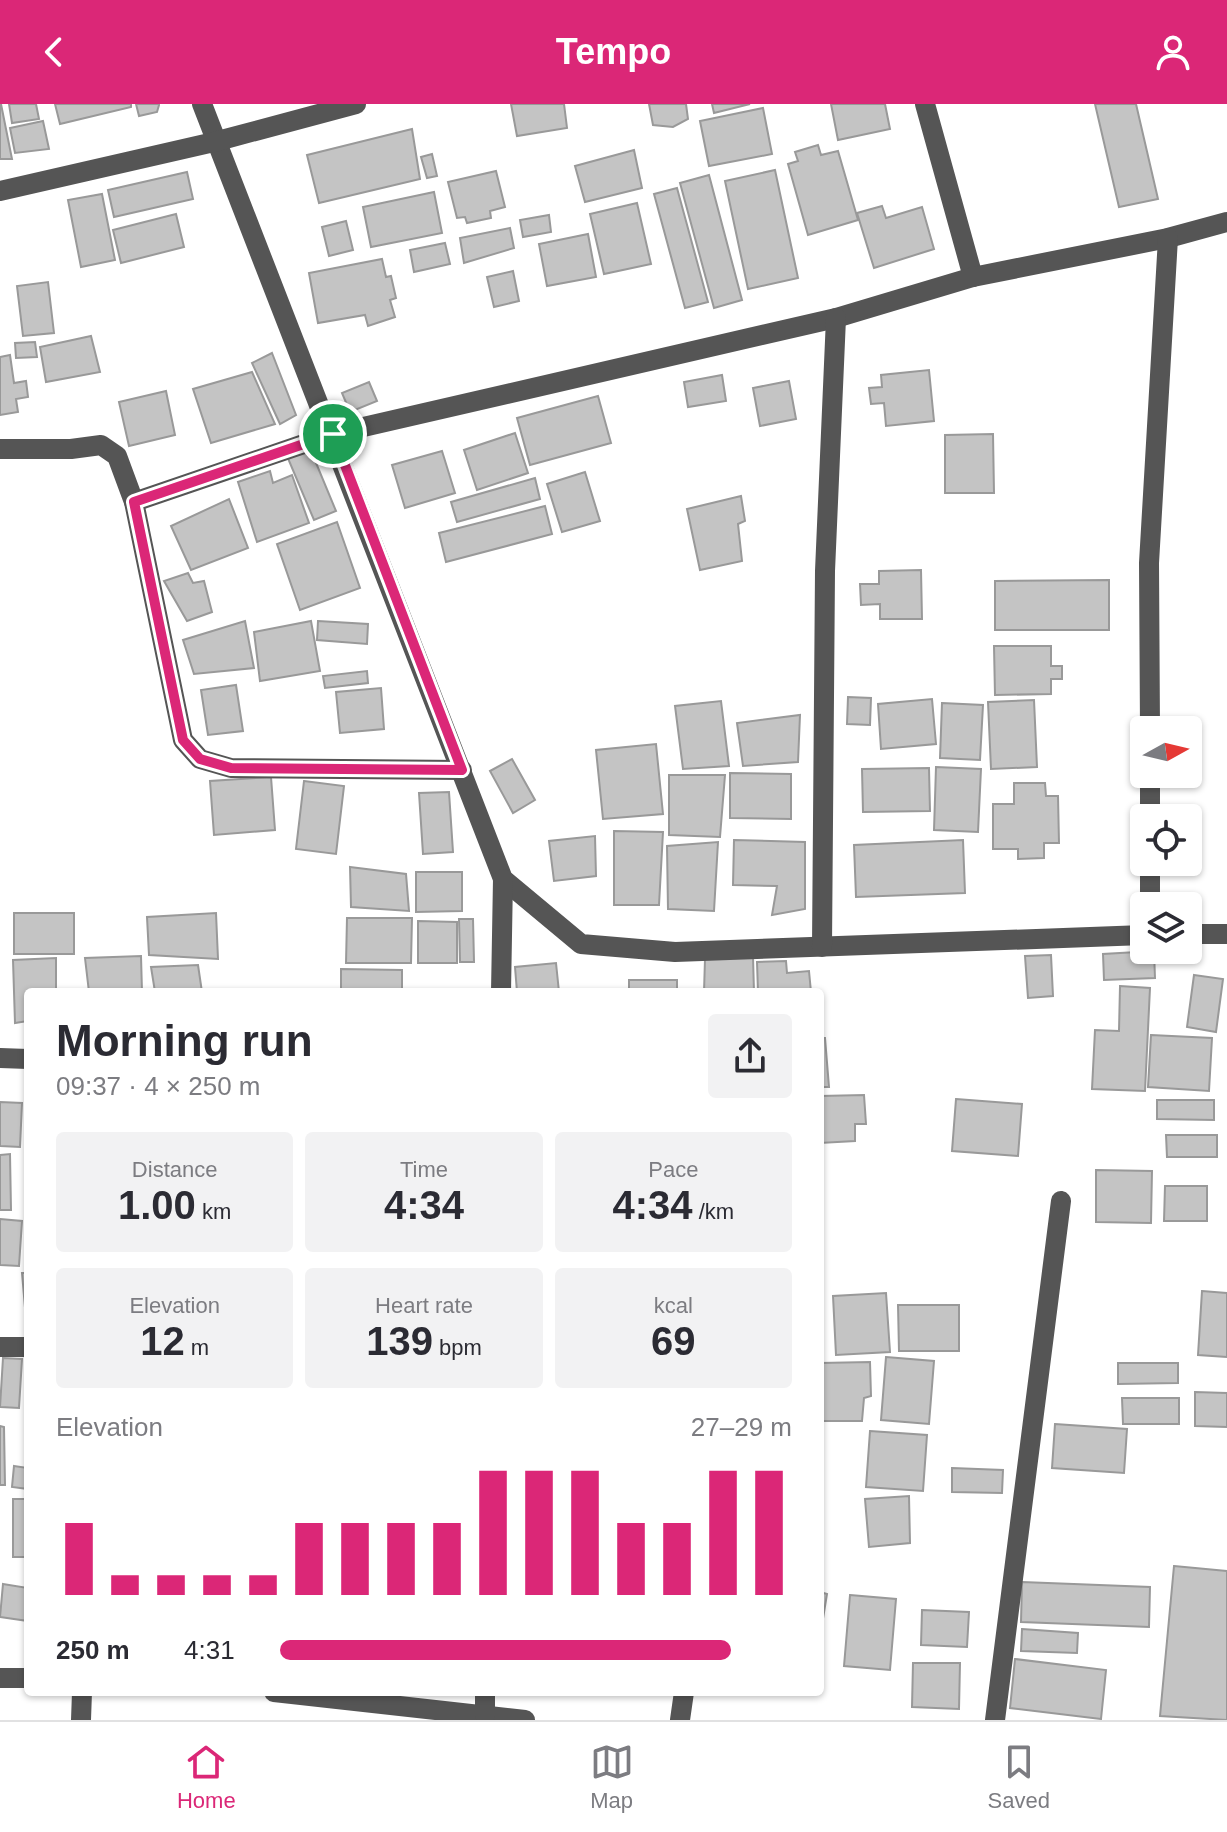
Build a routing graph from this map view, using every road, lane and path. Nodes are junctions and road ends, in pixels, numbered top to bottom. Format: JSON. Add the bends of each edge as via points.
{"nodes":[{"id":1,"x":202,"y":104,"type":"edge"},
{"id":2,"x":356,"y":104,"type":"edge"},
{"id":3,"x":925,"y":104,"type":"edge"},
{"id":4,"x":214,"y":142,"type":"junction"},
{"id":5,"x":0,"y":191,"type":"edge"},
{"id":6,"x":1227,"y":222,"type":"edge"},
{"id":7,"x":1168,"y":238,"type":"junction"},
{"id":8,"x":973,"y":277,"type":"junction"},
{"id":9,"x":836,"y":318,"type":"junction"},
{"id":10,"x":333,"y":434,"type":"junction"},
{"id":11,"x":0,"y":449,"type":"edge"},
{"id":12,"x":134,"y":502,"type":"junction"},
{"id":13,"x":1150,"y":716,"type":"edge"},
{"id":14,"x":462,"y":770,"type":"junction"},
{"id":15,"x":503,"y":879,"type":"junction"},
{"id":16,"x":1202,"y":934,"type":"edge"},
{"id":17,"x":1227,"y":934,"type":"edge"},
{"id":18,"x":1130,"y":936,"type":"edge"},
{"id":19,"x":822,"y":947,"type":"junction"},
{"id":20,"x":501,"y":988,"type":"edge"},
{"id":21,"x":0,"y":1058,"type":"edge"},
{"id":22,"x":24,"y":1059,"type":"edge"},
{"id":23,"x":1061,"y":1201,"type":"dead end"},
{"id":24,"x":0,"y":1347,"type":"edge"},
{"id":25,"x":24,"y":1347,"type":"edge"},
{"id":26,"x":0,"y":1678,"type":"edge"},
{"id":27,"x":24,"y":1678,"type":"edge"},
{"id":28,"x":82,"y":1696,"type":"edge"},
{"id":29,"x":301,"y":1696,"type":"edge"},
{"id":30,"x":485,"y":1696,"type":"edge"},
{"id":31,"x":683,"y":1696,"type":"edge"},
{"id":32,"x":423,"y":1714,"type":"edge"},
{"id":33,"x":485,"y":1715,"type":"junction"},
{"id":34,"x":81,"y":1720,"type":"edge"},
{"id":35,"x":525,"y":1720,"type":"edge"},
{"id":36,"x":680,"y":1720,"type":"edge"},
{"id":37,"x":995,"y":1720,"type":"edge"}],
"edges":[{"from":1,"to":4,"type":"street"},
{"from":2,"to":4,"type":"street"},
{"from":3,"to":8,"type":"street"},
{"from":4,"to":5,"type":"street"},
{"from":4,"to":10,"type":"street"},
{"from":6,"to":7,"type":"street"},
{"from":7,"to":8,"type":"street"},
{"from":7,"to":13,"type":"street","via":[[1149,563]]},
{"from":8,"to":9,"type":"street"},
{"from":9,"to":10,"type":"street"},
{"from":9,"to":19,"type":"street","via":[[825,571]]},
{"from":10,"to":12,"type":"street"},
{"from":10,"to":14,"type":"street"},
{"from":11,"to":12,"type":"street","via":[[101,445],[117,456]]},
{"from":12,"to":14,"type":"street","via":[[183,740],[200,759],[231,768]]},
{"from":14,"to":15,"type":"street"},
{"from":15,"to":19,"type":"street","via":[[581,944],[675,952]]},
{"from":15,"to":20,"type":"street"},
{"from":16,"to":17,"type":"street"},
{"from":18,"to":19,"type":"street"},
{"from":21,"to":22,"type":"street"},
{"from":23,"to":37,"type":"street"},
{"from":24,"to":25,"type":"street"},
{"from":26,"to":27,"type":"street"},
{"from":28,"to":34,"type":"street"},
{"from":29,"to":32,"type":"street"},
{"from":30,"to":33,"type":"street"},
{"from":31,"to":36,"type":"street"},
{"from":32,"to":33,"type":"street"},
{"from":33,"to":35,"type":"street"}]}
